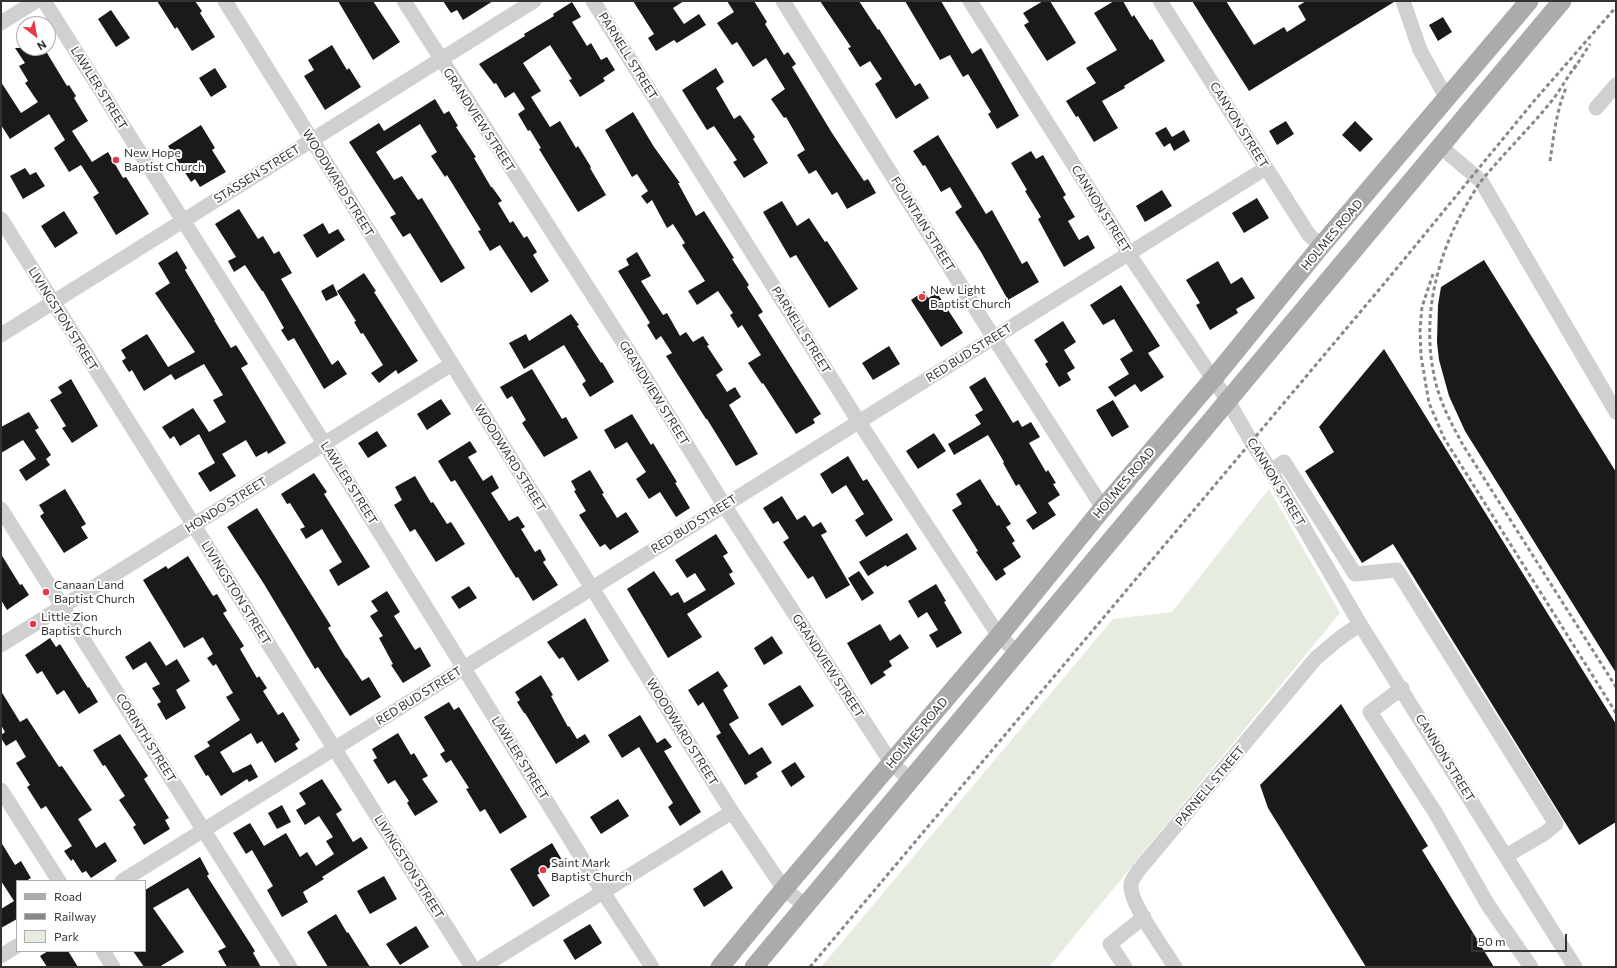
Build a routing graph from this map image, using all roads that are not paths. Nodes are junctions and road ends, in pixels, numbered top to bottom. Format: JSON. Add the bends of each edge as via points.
{"nodes":[{"id":1,"x":36,"y":1,"type":"edge"},
{"id":2,"x":44,"y":1,"type":"edge"},
{"id":3,"x":225,"y":1,"type":"edge"},
{"id":4,"x":404,"y":1,"type":"edge"},
{"id":5,"x":534,"y":1,"type":"edge"},
{"id":6,"x":593,"y":1,"type":"edge"},
{"id":7,"x":783,"y":1,"type":"edge"},
{"id":8,"x":970,"y":1,"type":"edge"},
{"id":9,"x":1160,"y":1,"type":"edge"},
{"id":10,"x":1404,"y":1,"type":"edge"},
{"id":11,"x":1529,"y":1,"type":"edge"},
{"id":12,"x":1559,"y":2,"type":"edge"},
{"id":13,"x":1,"y":23,"type":"edge"},
{"id":14,"x":440,"y":59,"type":"junction"},
{"id":15,"x":1616,"y":85,"type":"edge"},
{"id":16,"x":1447,"y":99,"type":"junction"},
{"id":17,"x":1596,"y":108,"type":"dead end"},
{"id":18,"x":311,"y":140,"type":"junction"},
{"id":19,"x":1441,"y":147,"type":"junction"},
{"id":20,"x":1266,"y":168,"type":"junction"},
{"id":21,"x":1,"y":219,"type":"edge"},
{"id":22,"x":183,"y":221,"type":"junction"},
{"id":23,"x":1322,"y":246,"type":"junction"},
{"id":24,"x":1128,"y":253,"type":"junction"},
{"id":25,"x":53,"y":302,"type":"junction"},
{"id":26,"x":1,"y":334,"type":"edge"},
{"id":27,"x":994,"y":337,"type":"junction"},
{"id":28,"x":452,"y":364,"type":"junction"},
{"id":29,"x":1213,"y":378,"type":"junction"},
{"id":30,"x":1228,"y":401,"type":"junction"},
{"id":31,"x":1616,"y":412,"type":"edge"},
{"id":32,"x":859,"y":422,"type":"junction"},
{"id":33,"x":324,"y":443,"type":"junction"},
{"id":34,"x":1271,"y":471,"type":"junction"},
{"id":35,"x":724,"y":505,"type":"junction"},
{"id":36,"x":1103,"y":508,"type":"junction"},
{"id":37,"x":1,"y":509,"type":"edge"},
{"id":38,"x":193,"y":525,"type":"junction"},
{"id":39,"x":591,"y":588,"type":"junction"},
{"id":40,"x":62,"y":607,"type":"junction"},
{"id":41,"x":1360,"y":624,"type":"junction"},
{"id":42,"x":999,"y":636,"type":"junction"},
{"id":43,"x":1,"y":645,"type":"edge"},
{"id":44,"x":1017,"y":652,"type":"junction"},
{"id":45,"x":463,"y":668,"type":"junction"},
{"id":46,"x":1402,"y":688,"type":"junction"},
{"id":47,"x":334,"y":749,"type":"junction"},
{"id":48,"x":892,"y":764,"type":"junction"},
{"id":49,"x":910,"y":779,"type":"junction"},
{"id":50,"x":1,"y":790,"type":"edge"},
{"id":51,"x":732,"y":812,"type":"junction"},
{"id":52,"x":204,"y":830,"type":"junction"},
{"id":53,"x":1506,"y":856,"type":"junction"},
{"id":54,"x":58,"y":880,"type":"edge"},
{"id":55,"x":124,"y":880,"type":"edge"},
{"id":56,"x":784,"y":889,"type":"junction"},
{"id":57,"x":603,"y":892,"type":"junction"},
{"id":58,"x":805,"y":905,"type":"junction"},
{"id":59,"x":1144,"y":917,"type":"junction"},
{"id":60,"x":16,"y":947,"type":"edge"},
{"id":61,"x":104,"y":952,"type":"edge"},
{"id":62,"x":1,"y":956,"type":"edge"},
{"id":63,"x":1119,"y":965,"type":"edge"},
{"id":64,"x":113,"y":967,"type":"edge"},
{"id":65,"x":290,"y":967,"type":"edge"},
{"id":66,"x":472,"y":967,"type":"edge"},
{"id":67,"x":482,"y":967,"type":"edge"},
{"id":68,"x":652,"y":967,"type":"edge"},
{"id":69,"x":720,"y":967,"type":"edge"},
{"id":70,"x":754,"y":967,"type":"edge"},
{"id":71,"x":1175,"y":967,"type":"edge"},
{"id":72,"x":1531,"y":967,"type":"edge"},
{"id":73,"x":1575,"y":967,"type":"edge"}],
"edges":[{"from":1,"to":13,"type":"street"},
{"from":2,"to":22,"type":"street","name":"LAWLER STREET"},
{"from":3,"to":18,"type":"street","name":"WOODWARD STREET"},
{"from":4,"to":14,"type":"street","name":"GRANDVIEW STREET"},
{"from":5,"to":14,"type":"street","name":"STASSEN STREET"},
{"from":6,"to":32,"type":"street","name":"PARNELL STREET"},
{"from":7,"to":27,"type":"street","name":"FOUNTAIN STREET"},
{"from":8,"to":24,"type":"street","name":"CANNON STREET"},
{"from":9,"to":20,"type":"street","name":"CANYON STREET"},
{"from":10,"to":16,"type":"street","via":[[1420,50]]},
{"from":11,"to":16,"type":"main road","name":"HOLMES ROAD"},
{"from":12,"to":19,"type":"main road","name":"HOLMES ROAD"},
{"from":14,"to":18,"type":"street","name":"STASSEN STREET"},
{"from":14,"to":35,"type":"street","name":"GRANDVIEW STREET","via":[[635,361]]},
{"from":15,"to":17,"type":"street"},
{"from":16,"to":19,"type":"main road"},
{"from":16,"to":23,"type":"main road","name":"HOLMES ROAD"},
{"from":18,"to":22,"type":"street","name":"STASSEN STREET"},
{"from":18,"to":28,"type":"street","name":"WOODWARD STREET"},
{"from":19,"to":30,"type":"main road","name":"HOLMES ROAD"},
{"from":19,"to":31,"type":"street","via":[[1481,181]]},
{"from":20,"to":23,"type":"street","name":"CANYON STREET","via":[[1309,235]]},
{"from":20,"to":24,"type":"street","name":"RED BUD STREET"},
{"from":21,"to":25,"type":"street","name":"LIVINGSTON STREET"},
{"from":22,"to":25,"type":"street","name":"STASSEN STREET"},
{"from":22,"to":33,"type":"street","name":"LAWLER STREET"},
{"from":23,"to":29,"type":"main road","name":"HOLMES ROAD"},
{"from":24,"to":27,"type":"street","name":"RED BUD STREET"},
{"from":24,"to":29,"type":"street","name":"CANNON STREET"},
{"from":25,"to":26,"type":"street","name":"STASSEN STREET"},
{"from":25,"to":38,"type":"street","name":"LIVINGSTON STREET"},
{"from":27,"to":32,"type":"street","name":"RED BUD STREET"},
{"from":27,"to":36,"type":"street","name":"FOUNTAIN STREET"},
{"from":28,"to":33,"type":"street","name":"HONDO STREET"},
{"from":28,"to":39,"type":"street","name":"WOODWARD STREET"},
{"from":29,"to":30,"type":"street","name":"CANNON STREET"},
{"from":29,"to":36,"type":"main road","name":"HOLMES ROAD"},
{"from":30,"to":34,"type":"street","name":"CANNON STREET"},
{"from":30,"to":44,"type":"main road","name":"HOLMES ROAD"},
{"from":32,"to":35,"type":"street","name":"RED BUD STREET"},
{"from":32,"to":42,"type":"street","name":"PARNELL STREET"},
{"from":33,"to":38,"type":"street","name":"HONDO STREET"},
{"from":33,"to":45,"type":"street","name":"LAWLER STREET"},
{"from":34,"to":41,"type":"street","name":"CANNON STREET"},
{"from":34,"to":53,"type":"street","via":[[1284,462],[1355,574],[1397,570],[1556,824]]},
{"from":35,"to":39,"type":"street","name":"RED BUD STREET"},
{"from":35,"to":48,"type":"street","name":"GRANDVIEW STREET"},
{"from":36,"to":42,"type":"main road","name":"HOLMES ROAD"},
{"from":37,"to":40,"type":"street","name":"CORINTH STREET"},
{"from":38,"to":40,"type":"street","name":"HONDO STREET"},
{"from":38,"to":47,"type":"street","name":"LIVINGSTON STREET"},
{"from":39,"to":45,"type":"street","name":"RED BUD STREET"},
{"from":39,"to":51,"type":"street","name":"WOODWARD STREET"},
{"from":40,"to":43,"type":"street","name":"HONDO STREET"},
{"from":40,"to":52,"type":"street","name":"CORINTH STREET"},
{"from":41,"to":46,"type":"street","name":"CANNON STREET"},
{"from":41,"to":59,"type":"street","name":"PARNELL STREET","via":[[1316,658],[1138,871],[1131,884],[1132,894]]},
{"from":42,"to":44,"type":"street","name":"PARNELL STREET"},
{"from":42,"to":48,"type":"main road","name":"HOLMES ROAD"},
{"from":44,"to":49,"type":"main road","name":"HOLMES ROAD"},
{"from":45,"to":47,"type":"street","name":"RED BUD STREET"},
{"from":45,"to":57,"type":"street","name":"LAWLER STREET"},
{"from":46,"to":53,"type":"street","name":"CANNON STREET"},
{"from":46,"to":72,"type":"street","via":[[1370,712],[1435,812],[1488,905]]},
{"from":47,"to":52,"type":"street","name":"RED BUD STREET"},
{"from":47,"to":66,"type":"street","name":"LIVINGSTON STREET"},
{"from":48,"to":49,"type":"street","name":"GRANDVIEW STREET"},
{"from":48,"to":56,"type":"main road","name":"HOLMES ROAD"},
{"from":49,"to":58,"type":"main road","name":"HOLMES ROAD"},
{"from":50,"to":54,"type":"street"},
{"from":51,"to":56,"type":"street","name":"WOODWARD STREET"},
{"from":51,"to":57,"type":"street"},
{"from":52,"to":55,"type":"street","name":"RED BUD STREET"},
{"from":52,"to":65,"type":"street","name":"CORINTH STREET"},
{"from":53,"to":73,"type":"street","name":"CANNON STREET"},
{"from":56,"to":58,"type":"street","name":"WOODWARD STREET"},
{"from":56,"to":69,"type":"main road","name":"HOLMES ROAD"},
{"from":57,"to":67,"type":"street"},
{"from":57,"to":68,"type":"street","name":"LAWLER STREET"},
{"from":58,"to":70,"type":"main road","name":"HOLMES ROAD"},
{"from":59,"to":63,"type":"street","via":[[1110,944]]},
{"from":59,"to":71,"type":"street","name":"PARNELL STREET"},
{"from":60,"to":62,"type":"street"},
{"from":61,"to":64,"type":"street"}]}
